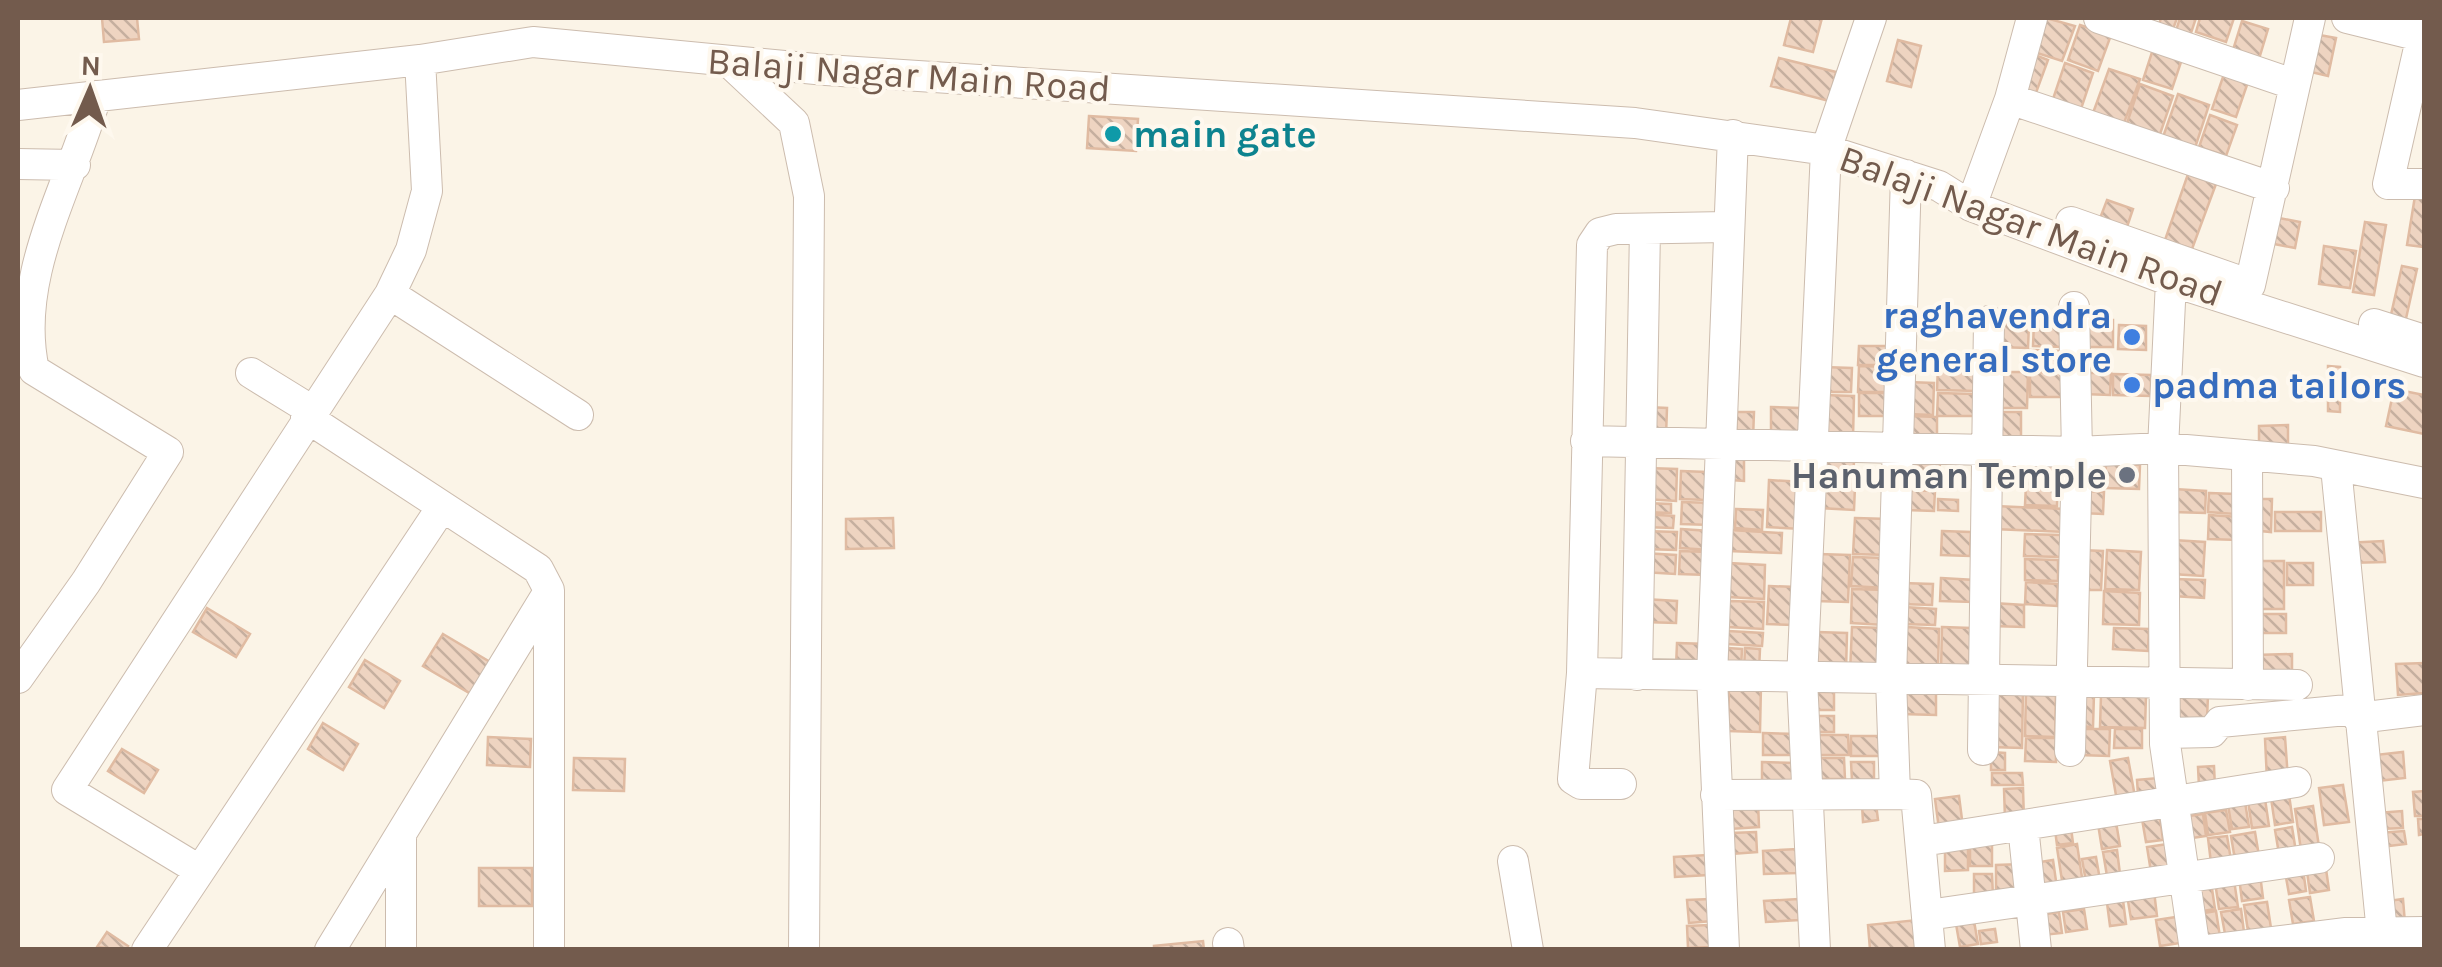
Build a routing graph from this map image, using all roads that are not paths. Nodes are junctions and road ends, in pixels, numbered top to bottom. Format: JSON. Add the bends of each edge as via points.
{"nodes":[{"id":1,"x":1870,"y":18,"type":"edge"},
{"id":2,"x":2032,"y":18,"type":"edge"},
{"id":3,"x":2099,"y":18,"type":"edge"},
{"id":4,"x":2310,"y":18,"type":"edge"},
{"id":5,"x":2347,"y":18,"type":"edge"},
{"id":6,"x":532,"y":30,"type":"edge"},
{"id":7,"x":2424,"y":33,"type":"edge"},
{"id":8,"x":420,"y":60,"type":"junction"},
{"id":9,"x":730,"y":63,"type":"junction"},
{"id":10,"x":2293,"y":84,"type":"junction"},
{"id":11,"x":96,"y":96,"type":"junction"},
{"id":12,"x":2010,"y":99,"type":"junction"},
{"id":13,"x":18,"y":106,"type":"edge"},
{"id":14,"x":1733,"y":135,"type":"junction"},
{"id":15,"x":1826,"y":150,"type":"junction"},
{"id":16,"x":18,"y":164,"type":"edge"},
{"id":17,"x":75,"y":165,"type":"junction"},
{"id":18,"x":1906,"y":176,"type":"junction"},
{"id":19,"x":2424,"y":184,"type":"edge"},
{"id":20,"x":2274,"y":188,"type":"junction"},
{"id":21,"x":1974,"y":197,"type":"junction"},
{"id":22,"x":1726,"y":228,"type":"junction"},
{"id":23,"x":1646,"y":229,"type":"junction"},
{"id":24,"x":2171,"y":281,"type":"junction"},
{"id":25,"x":2250,"y":285,"type":"junction"},
{"id":26,"x":390,"y":294,"type":"junction"},
{"id":27,"x":2074,"y":308,"type":"dead end"},
{"id":28,"x":1989,"y":321,"type":"dead end"},
{"id":29,"x":2424,"y":340,"type":"edge"},
{"id":30,"x":2424,"y":362,"type":"edge"},
{"id":31,"x":251,"y":373,"type":"dead end"},
{"id":32,"x":308,"y":414,"type":"junction"},
{"id":33,"x":578,"y":415,"type":"dead end"},
{"id":34,"x":1586,"y":440,"type":"junction"},
{"id":35,"x":1642,"y":442,"type":"junction"},
{"id":36,"x":1723,"y":444,"type":"junction"},
{"id":37,"x":1814,"y":446,"type":"junction"},
{"id":38,"x":1900,"y":448,"type":"junction"},
{"id":39,"x":2164,"y":448,"type":"junction"},
{"id":40,"x":1986,"y":450,"type":"junction"},
{"id":41,"x":2077,"y":452,"type":"junction"},
{"id":42,"x":2246,"y":457,"type":"junction"},
{"id":43,"x":2336,"y":467,"type":"junction"},
{"id":44,"x":2424,"y":483,"type":"edge"},
{"id":45,"x":442,"y":507,"type":"junction"},
{"id":46,"x":549,"y":590,"type":"junction"},
{"id":47,"x":1582,"y":673,"type":"junction"},
{"id":48,"x":1637,"y":674,"type":"junction"},
{"id":49,"x":1712,"y":677,"type":"junction"},
{"id":50,"x":18,"y":678,"type":"edge"},
{"id":51,"x":1802,"y":679,"type":"junction"},
{"id":52,"x":1891,"y":679,"type":"junction"},
{"id":53,"x":1980,"y":683,"type":"junction"},
{"id":54,"x":2069,"y":683,"type":"junction"},
{"id":55,"x":2165,"y":684,"type":"junction"},
{"id":56,"x":2248,"y":685,"type":"junction"},
{"id":57,"x":2296,"y":685,"type":"dead end"},
{"id":58,"x":2424,"y":710,"type":"edge"},
{"id":59,"x":2358,"y":713,"type":"junction"},
{"id":60,"x":2164,"y":732,"type":"junction"},
{"id":61,"x":1983,"y":750,"type":"dead end"},
{"id":62,"x":2070,"y":751,"type":"dead end"},
{"id":63,"x":2296,"y":782,"type":"dead end"},
{"id":64,"x":1621,"y":784,"type":"dead end"},
{"id":65,"x":1808,"y":794,"type":"junction"},
{"id":66,"x":1895,"y":794,"type":"junction"},
{"id":67,"x":1716,"y":795,"type":"junction"},
{"id":68,"x":2171,"y":802,"type":"junction"},
{"id":69,"x":2023,"y":826,"type":"junction"},
{"id":70,"x":401,"y":836,"type":"junction"},
{"id":71,"x":1922,"y":842,"type":"junction"},
{"id":72,"x":2319,"y":858,"type":"dead end"},
{"id":73,"x":1513,"y":861,"type":"dead end"},
{"id":74,"x":198,"y":870,"type":"junction"},
{"id":75,"x":2184,"y":878,"type":"junction"},
{"id":76,"x":2030,"y":901,"type":"junction"},
{"id":77,"x":1928,"y":915,"type":"junction"},
{"id":78,"x":2424,"y":932,"type":"edge"},
{"id":79,"x":2382,"y":933,"type":"junction"},
{"id":80,"x":147,"y":950,"type":"edge"},
{"id":81,"x":330,"y":950,"type":"edge"},
{"id":82,"x":401,"y":950,"type":"edge"},
{"id":83,"x":549,"y":950,"type":"edge"},
{"id":84,"x":804,"y":950,"type":"edge"},
{"id":85,"x":1528,"y":950,"type":"edge"},
{"id":86,"x":1724,"y":950,"type":"edge"},
{"id":87,"x":1815,"y":950,"type":"edge"},
{"id":88,"x":1930,"y":950,"type":"edge"},
{"id":89,"x":2036,"y":950,"type":"edge"},
{"id":90,"x":2195,"y":950,"type":"edge"},
{"id":91,"x":2208,"y":950,"type":"edge"}],
"edges":[{"from":1,"to":15,"type":"street"},
{"from":2,"to":12,"type":"street"},
{"from":3,"to":10,"type":"street"},
{"from":4,"to":10,"type":"street"},
{"from":5,"to":7,"type":"street"},
{"from":6,"to":8,"type":"street","name":"Balaji Nagar Main Road"},
{"from":6,"to":9,"type":"street","name":"Balaji Nagar Main Road"},
{"from":7,"to":19,"type":"street","via":[[2388,184]]},
{"from":8,"to":11,"type":"street","name":"Balaji Nagar Main Road"},
{"from":8,"to":26,"type":"street","via":[[426,191],[411,250]]},
{"from":9,"to":14,"type":"street","name":"Balaji Nagar Main Road","via":[[1636,122]]},
{"from":9,"to":84,"type":"street","via":[[794,123],[809,196]]},
{"from":10,"to":20,"type":"street"},
{"from":11,"to":13,"type":"street","name":"Balaji Nagar Main Road"},
{"from":11,"to":17,"type":"street"},
{"from":12,"to":20,"type":"street"},
{"from":12,"to":21,"type":"street"},
{"from":14,"to":15,"type":"street","name":"Balaji Nagar Main Road"},
{"from":14,"to":22,"type":"street"},
{"from":15,"to":18,"type":"street","name":"Balaji Nagar Main Road"},
{"from":15,"to":37,"type":"street"},
{"from":16,"to":17,"type":"street"},
{"from":17,"to":50,"type":"street","via":[[29,298],[26,335],[34,370],[168,452]]},
{"from":18,"to":21,"type":"street","name":"Balaji Nagar Main Road"},
{"from":18,"to":38,"type":"street"},
{"from":20,"to":25,"type":"street"},
{"from":21,"to":24,"type":"street","name":"Balaji Nagar Main Road"},
{"from":21,"to":25,"type":"street"},
{"from":22,"to":23,"type":"street"},
{"from":22,"to":36,"type":"street"},
{"from":23,"to":34,"type":"street","via":[[1600,233],[1592,245]]},
{"from":23,"to":35,"type":"street"},
{"from":24,"to":30,"type":"street","name":"Balaji Nagar Main Road"},
{"from":24,"to":39,"type":"street"},
{"from":25,"to":29,"type":"street"},
{"from":26,"to":32,"type":"street"},
{"from":26,"to":33,"type":"street"},
{"from":27,"to":41,"type":"street"},
{"from":28,"to":40,"type":"street"},
{"from":31,"to":32,"type":"street"},
{"from":32,"to":45,"type":"street"},
{"from":32,"to":74,"type":"street","via":[[66,790]]},
{"from":34,"to":35,"type":"street"},
{"from":34,"to":47,"type":"street"},
{"from":35,"to":36,"type":"street"},
{"from":35,"to":48,"type":"street"},
{"from":36,"to":37,"type":"street"},
{"from":36,"to":49,"type":"street"},
{"from":37,"to":38,"type":"street"},
{"from":37,"to":51,"type":"street"},
{"from":38,"to":40,"type":"street"},
{"from":38,"to":52,"type":"street"},
{"from":39,"to":41,"type":"street"},
{"from":39,"to":42,"type":"street"},
{"from":39,"to":55,"type":"street"},
{"from":40,"to":41,"type":"street"},
{"from":40,"to":53,"type":"street"},
{"from":41,"to":54,"type":"street"},
{"from":42,"to":43,"type":"street"},
{"from":42,"to":56,"type":"street"},
{"from":43,"to":44,"type":"street"},
{"from":43,"to":59,"type":"street"},
{"from":45,"to":46,"type":"street","via":[[538,569]]},
{"from":45,"to":74,"type":"street"},
{"from":46,"to":70,"type":"street"},
{"from":46,"to":83,"type":"street"},
{"from":47,"to":48,"type":"street"},
{"from":47,"to":64,"type":"street","via":[[1573,779]]},
{"from":48,"to":49,"type":"street"},
{"from":49,"to":51,"type":"street"},
{"from":49,"to":67,"type":"street"},
{"from":51,"to":52,"type":"street"},
{"from":51,"to":65,"type":"street"},
{"from":52,"to":53,"type":"street"},
{"from":52,"to":66,"type":"street"},
{"from":53,"to":54,"type":"street"},
{"from":53,"to":61,"type":"street"},
{"from":54,"to":55,"type":"street"},
{"from":54,"to":62,"type":"street"},
{"from":55,"to":56,"type":"street"},
{"from":55,"to":60,"type":"street"},
{"from":56,"to":57,"type":"street"},
{"from":58,"to":59,"type":"street"},
{"from":59,"to":60,"type":"street"},
{"from":59,"to":79,"type":"street"},
{"from":60,"to":68,"type":"street"},
{"from":63,"to":68,"type":"street"},
{"from":65,"to":66,"type":"street"},
{"from":65,"to":67,"type":"street"},
{"from":65,"to":87,"type":"street"},
{"from":66,"to":71,"type":"street","via":[[1916,794]]},
{"from":67,"to":86,"type":"street"},
{"from":68,"to":69,"type":"street"},
{"from":68,"to":75,"type":"street"},
{"from":69,"to":71,"type":"street"},
{"from":69,"to":76,"type":"street"},
{"from":70,"to":81,"type":"street"},
{"from":70,"to":82,"type":"street"},
{"from":71,"to":77,"type":"street"},
{"from":72,"to":75,"type":"street"},
{"from":73,"to":85,"type":"street"},
{"from":74,"to":80,"type":"street"},
{"from":75,"to":76,"type":"street"},
{"from":75,"to":90,"type":"street"},
{"from":76,"to":77,"type":"street"},
{"from":76,"to":89,"type":"street"},
{"from":77,"to":88,"type":"street"},
{"from":78,"to":79,"type":"street"},
{"from":79,"to":91,"type":"street"}]}
